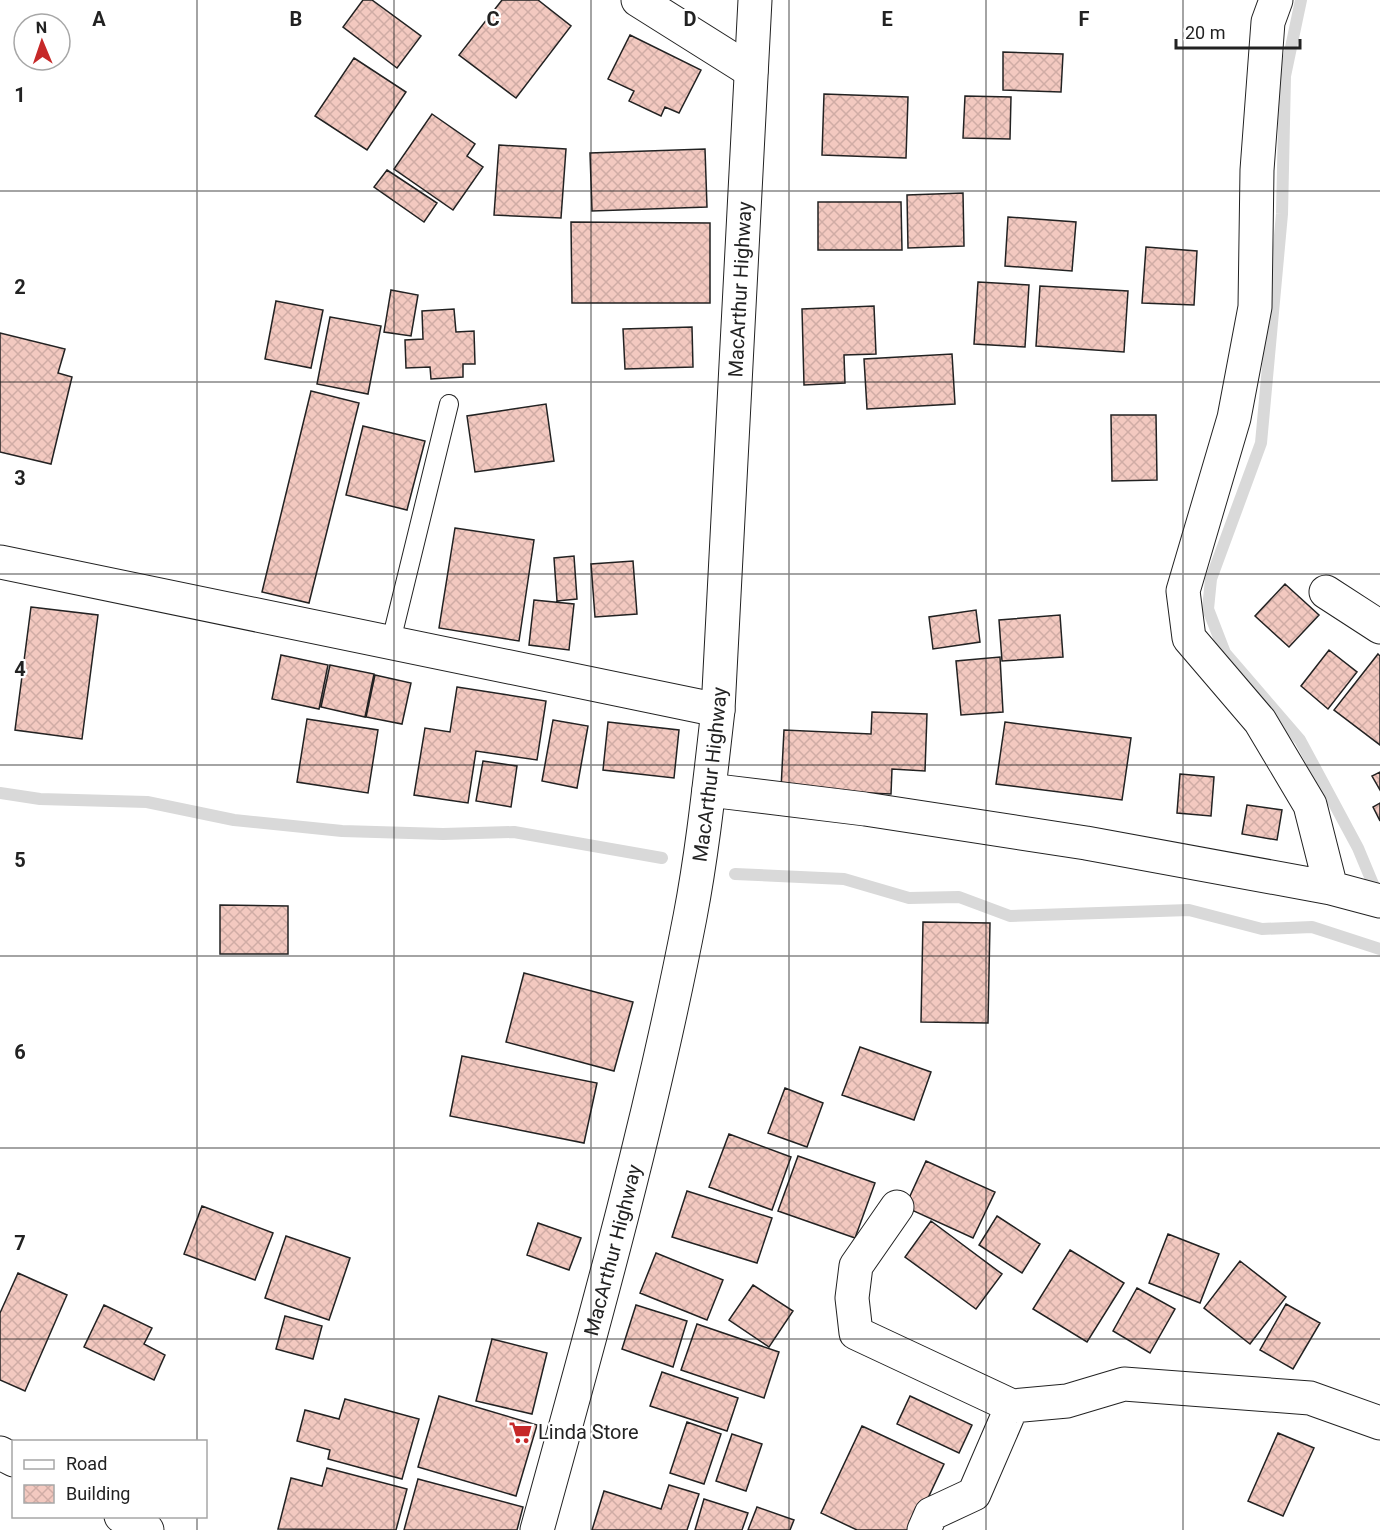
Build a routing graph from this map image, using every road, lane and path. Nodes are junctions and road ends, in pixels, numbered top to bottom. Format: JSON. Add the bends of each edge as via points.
{"nodes":[{"id":1,"x":638,"y":0,"type":"edge"},
{"id":2,"x":755,"y":0,"type":"edge"},
{"id":3,"x":1276,"y":0,"type":"edge"},
{"id":4,"x":751,"y":71,"type":"junction"},
{"id":5,"x":449,"y":404,"type":"dead end"},
{"id":6,"x":0,"y":562,"type":"edge"},
{"id":7,"x":1326,"y":592,"type":"dead end"},
{"id":8,"x":1380,"y":627,"type":"edge"},
{"id":9,"x":391,"y":641,"type":"junction"},
{"id":10,"x":718,"y":710,"type":"junction"},
{"id":11,"x":709,"y":790,"type":"junction"},
{"id":12,"x":1356,"y":895,"type":"edge"},
{"id":13,"x":897,"y":1208,"type":"dead end"},
{"id":14,"x":1012,"y":1406,"type":"junction"},
{"id":15,"x":1380,"y":1423,"type":"edge"},
{"id":16,"x":125,"y":1518,"type":"edge"},
{"id":17,"x":147,"y":1530,"type":"edge"},
{"id":18,"x":537,"y":1530,"type":"edge"},
{"id":19,"x":924,"y":1530,"type":"edge"}],
"edges":[{"from":1,"to":4,"type":"street"},
{"from":2,"to":4,"type":"street","name":"MacArthur Highway"},
{"from":3,"to":12,"type":"street","via":[[1268,22],[1257,170],[1255,307],[1234,418],[1183,591],[1189,638],[1260,721],[1310,805]]},
{"from":4,"to":10,"type":"street","name":"MacArthur Highway"},
{"from":5,"to":9,"type":"lane"},
{"from":6,"to":9,"type":"street"},
{"from":7,"to":8,"type":"street"},
{"from":9,"to":10,"type":"street"},
{"from":10,"to":11,"type":"street","name":"MacArthur Highway"},
{"from":11,"to":12,"type":"street","via":[[865,808],[1086,843]]},
{"from":11,"to":18,"type":"street","name":"MacArthur Highway","via":[[690,916],[658,1066],[602,1294]]},
{"from":13,"to":14,"type":"street","via":[[856,1266],[852,1298],[856,1333]]},
{"from":14,"to":15,"type":"street","via":[[1067,1401],[1124,1384],[1310,1398]]},
{"from":14,"to":19,"type":"street","via":[[974,1494],[931,1514]]},
{"from":16,"to":17,"type":"street"}]}
